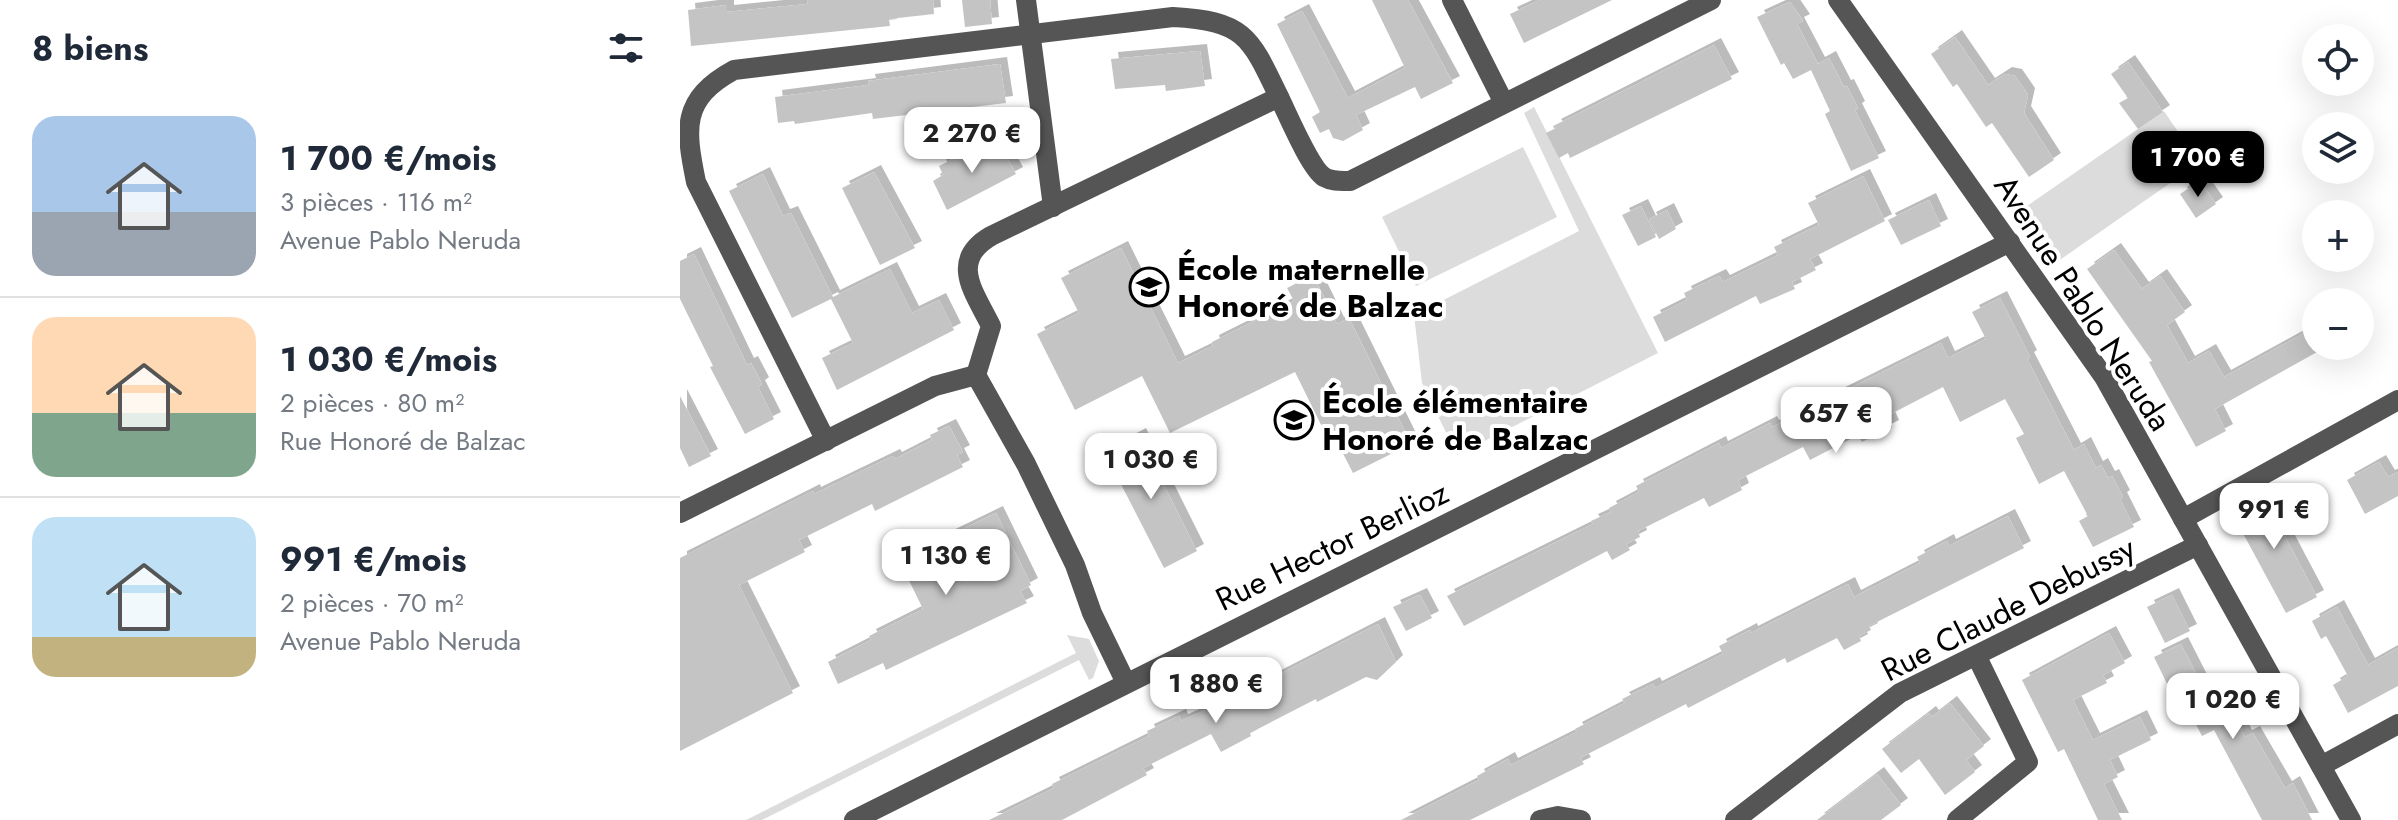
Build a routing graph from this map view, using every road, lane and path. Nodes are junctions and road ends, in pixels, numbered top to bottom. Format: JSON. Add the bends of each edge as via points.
{"nodes":[{"id":1,"x":1026,"y":0,"type":"edge"},
{"id":2,"x":1452,"y":0,"type":"edge"},
{"id":3,"x":1711,"y":0,"type":"edge"},
{"id":4,"x":1838,"y":0,"type":"edge"},
{"id":5,"x":1030,"y":32,"type":"junction"},
{"id":6,"x":1279,"y":97,"type":"junction"},
{"id":7,"x":1504,"y":103,"type":"junction"},
{"id":8,"x":1053,"y":207,"type":"junction"},
{"id":9,"x":2010,"y":242,"type":"junction"},
{"id":10,"x":976,"y":375,"type":"junction"},
{"id":11,"x":2398,"y":400,"type":"edge"},
{"id":12,"x":826,"y":441,"type":"junction"},
{"id":13,"x":680,"y":513,"type":"edge"},
{"id":14,"x":2183,"y":519,"type":"junction"},
{"id":15,"x":2198,"y":545,"type":"junction"},
{"id":16,"x":1977,"y":657,"type":"junction"},
{"id":17,"x":1126,"y":683,"type":"junction"},
{"id":18,"x":2398,"y":724,"type":"edge"},
{"id":19,"x":2321,"y":766,"type":"junction"},
{"id":20,"x":854,"y":820,"type":"edge"},
{"id":21,"x":1540,"y":820,"type":"edge"},
{"id":22,"x":1581,"y":820,"type":"edge"},
{"id":23,"x":1735,"y":820,"type":"edge"},
{"id":24,"x":1957,"y":820,"type":"edge"},
{"id":25,"x":2351,"y":820,"type":"edge"}],
"edges":[{"from":1,"to":5,"type":"street"},
{"from":2,"to":7,"type":"street"},
{"from":3,"to":7,"type":"street"},
{"from":4,"to":9,"type":"street","name":"Avenue Pablo Neruda"},
{"from":5,"to":6,"type":"street","via":[[1173,17],[1210,19],[1240,33],[1258,53]]},
{"from":5,"to":8,"type":"street"},
{"from":5,"to":12,"type":"street","via":[[734,70],[714,81],[694,105],[689,147],[696,182]]},
{"from":6,"to":7,"type":"street","via":[[1314,167],[1337,182],[1350,181]]},
{"from":6,"to":8,"type":"street"},
{"from":8,"to":10,"type":"street","via":[[972,250],[967,275],[991,326]]},
{"from":9,"to":14,"type":"street","name":"Avenue Pablo Neruda","via":[[2104,377]]},
{"from":9,"to":17,"type":"street","name":"Rue Hector Berlioz"},
{"from":10,"to":12,"type":"street","via":[[935,386]]},
{"from":10,"to":17,"type":"street","via":[[1075,565]]},
{"from":11,"to":14,"type":"street"},
{"from":12,"to":13,"type":"street"},
{"from":14,"to":15,"type":"street","name":"Avenue Pablo Neruda"},
{"from":15,"to":16,"type":"street","name":"Rue Claude Debussy"},
{"from":15,"to":19,"type":"street","name":"Avenue Pablo Neruda"},
{"from":16,"to":23,"type":"street","name":"Rue Claude Debussy","via":[[1900,693]]},
{"from":16,"to":24,"type":"street","via":[[2028,762]]},
{"from":17,"to":20,"type":"street","name":"Rue Hector Berlioz"},
{"from":18,"to":19,"type":"street"},
{"from":19,"to":25,"type":"street","name":"Avenue Pablo Neruda"},
{"from":21,"to":22,"type":"street"}]}
